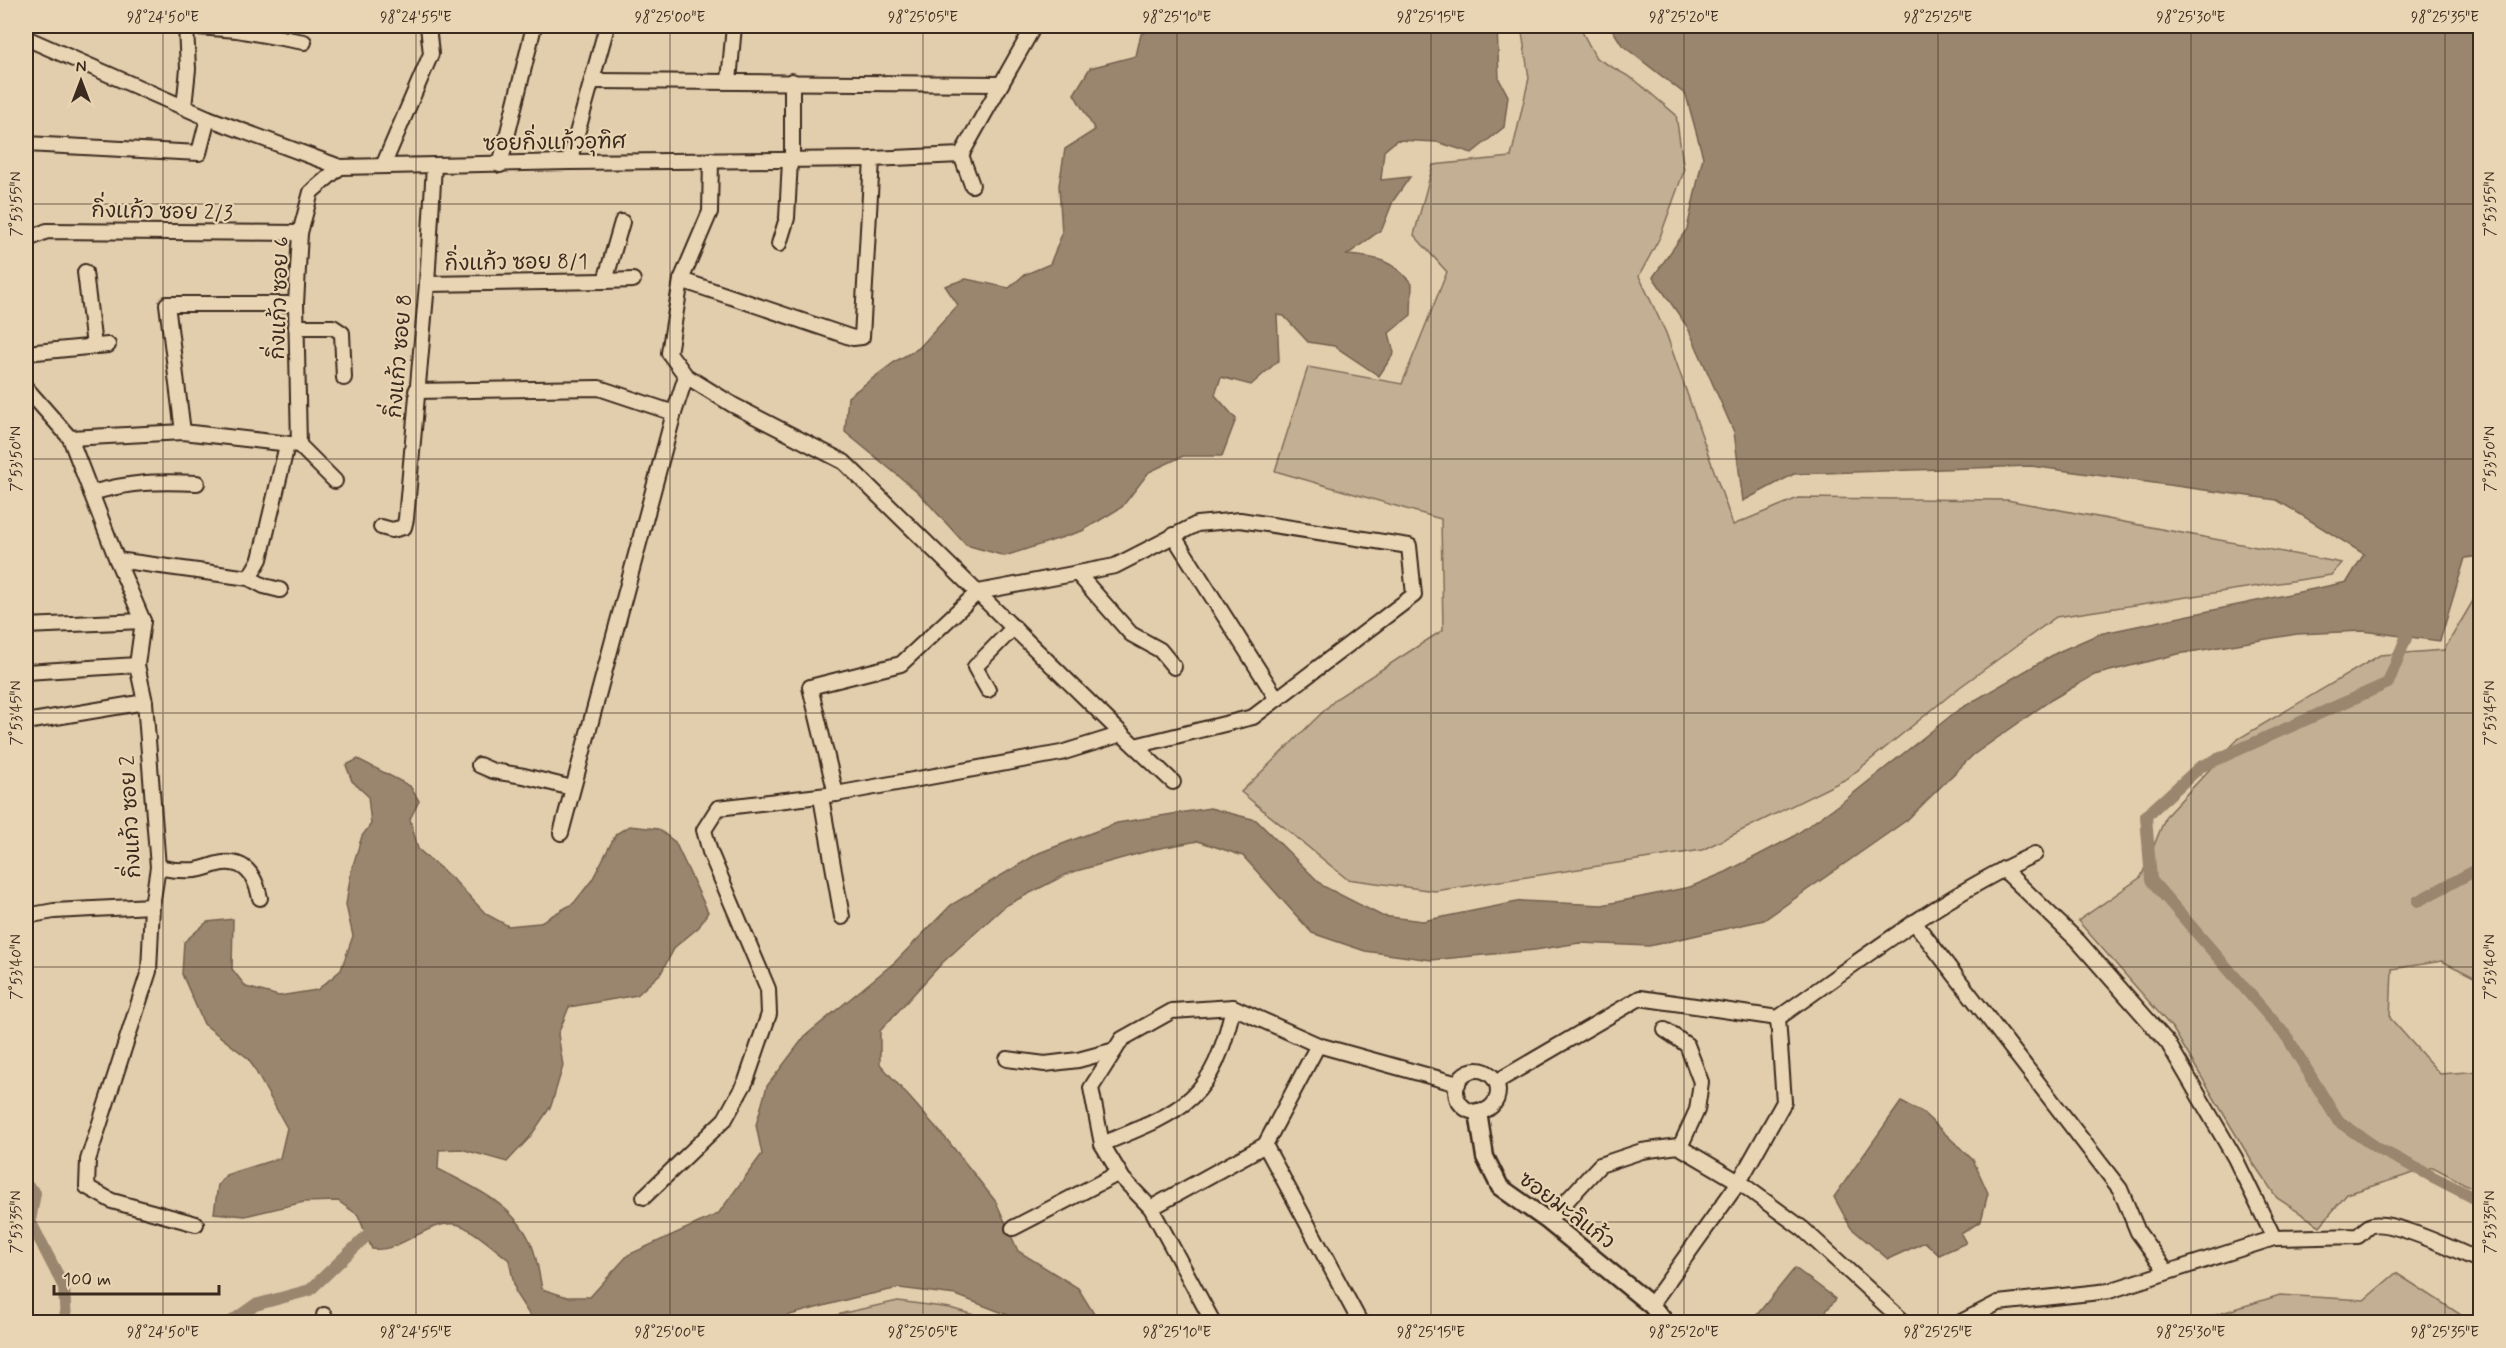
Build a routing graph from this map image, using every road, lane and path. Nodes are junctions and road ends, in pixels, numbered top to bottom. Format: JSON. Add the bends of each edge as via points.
{"nodes":[{"id":1,"x":186,"y":26,"type":"edge"},
{"id":2,"x":428,"y":26,"type":"edge"},
{"id":3,"x":534,"y":26,"type":"edge"},
{"id":4,"x":607,"y":26,"type":"edge"},
{"id":5,"x":734,"y":26,"type":"edge"},
{"id":6,"x":1034,"y":26,"type":"edge"},
{"id":7,"x":26,"y":38,"type":"edge"},
{"id":8,"x":304,"y":42,"type":"dead end"},
{"id":9,"x":593,"y":81,"type":"junction"},
{"id":10,"x":729,"y":81,"type":"junction"},
{"id":11,"x":792,"y":81,"type":"junction"},
{"id":12,"x":1001,"y":84,"type":"junction"},
{"id":13,"x":184,"y":107,"type":"junction"},
{"id":14,"x":208,"y":118,"type":"junction"},
{"id":15,"x":26,"y":144,"type":"edge"},
{"id":16,"x":962,"y":155,"type":"junction"},
{"id":17,"x":872,"y":159,"type":"junction"},
{"id":18,"x":711,"y":160,"type":"junction"},
{"id":19,"x":791,"y":160,"type":"junction"},
{"id":20,"x":569,"y":162,"type":"junction"},
{"id":21,"x":434,"y":165,"type":"junction"},
{"id":22,"x":500,"y":165,"type":"junction"},
{"id":23,"x":383,"y":166,"type":"junction"},
{"id":24,"x":340,"y":167,"type":"junction"},
{"id":25,"x":972,"y":185,"type":"dead end"},
{"id":26,"x":622,"y":222,"type":"dead end"},
{"id":27,"x":300,"y":233,"type":"junction"},
{"id":28,"x":26,"y":240,"type":"edge"},
{"id":29,"x":779,"y":244,"type":"dead end"},
{"id":30,"x":85,"y":272,"type":"dead end"},
{"id":31,"x":633,"y":280,"type":"dead end"},
{"id":32,"x":681,"y":280,"type":"junction"},
{"id":33,"x":605,"y":281,"type":"junction"},
{"id":34,"x":427,"y":284,"type":"junction"},
{"id":35,"x":296,"y":304,"type":"junction"},
{"id":36,"x":296,"y":327,"type":"junction"},
{"id":37,"x":26,"y":353,"type":"edge"},
{"id":38,"x":686,"y":376,"type":"junction"},
{"id":39,"x":344,"y":378,"type":"dead end"},
{"id":40,"x":26,"y":388,"type":"edge"},
{"id":41,"x":416,"y":391,"type":"junction"},
{"id":42,"x":674,"y":413,"type":"junction"},
{"id":43,"x":183,"y":432,"type":"junction"},
{"id":44,"x":70,"y":438,"type":"junction"},
{"id":45,"x":293,"y":445,"type":"junction"},
{"id":46,"x":335,"y":481,"type":"dead end"},
{"id":47,"x":197,"y":483,"type":"dead end"},
{"id":48,"x":91,"y":493,"type":"junction"},
{"id":49,"x":381,"y":527,"type":"dead end"},
{"id":50,"x":1173,"y":535,"type":"junction"},
{"id":51,"x":117,"y":560,"type":"junction"},
{"id":52,"x":1077,"y":573,"type":"junction"},
{"id":53,"x":249,"y":578,"type":"junction"},
{"id":54,"x":280,"y":591,"type":"dead end"},
{"id":55,"x":978,"y":592,"type":"junction"},
{"id":56,"x":143,"y":621,"type":"junction"},
{"id":57,"x":26,"y":626,"type":"edge"},
{"id":58,"x":1014,"y":627,"type":"junction"},
{"id":59,"x":137,"y":665,"type":"junction"},
{"id":60,"x":1174,"y":667,"type":"dead end"},
{"id":61,"x":26,"y":672,"type":"edge"},
{"id":62,"x":988,"y":690,"type":"dead end"},
{"id":63,"x":1276,"y":699,"type":"junction"},
{"id":64,"x":145,"y":702,"type":"junction"},
{"id":65,"x":26,"y":722,"type":"edge"},
{"id":66,"x":1122,"y":734,"type":"junction"},
{"id":67,"x":1136,"y":746,"type":"junction"},
{"id":68,"x":479,"y":765,"type":"dead end"},
{"id":69,"x":1173,"y":782,"type":"dead end"},
{"id":70,"x":572,"y":788,"type":"junction"},
{"id":71,"x":836,"y":794,"type":"junction"},
{"id":72,"x":820,"y":797,"type":"junction"},
{"id":73,"x":561,"y":833,"type":"dead end"},
{"id":74,"x":2035,"y":854,"type":"dead end"},
{"id":75,"x":158,"y":867,"type":"junction"},
{"id":76,"x":2003,"y":869,"type":"junction"},
{"id":77,"x":260,"y":898,"type":"dead end"},
{"id":78,"x":152,"y":906,"type":"junction"},
{"id":79,"x":26,"y":916,"type":"edge"},
{"id":80,"x":842,"y":917,"type":"dead end"},
{"id":81,"x":1914,"y":922,"type":"junction"},
{"id":82,"x":1233,"y":1007,"type":"junction"},
{"id":83,"x":1778,"y":1018,"type":"junction"},
{"id":84,"x":1665,"y":1030,"type":"dead end"},
{"id":85,"x":1318,"y":1045,"type":"junction"},
{"id":86,"x":1115,"y":1050,"type":"junction"},
{"id":87,"x":1007,"y":1059,"type":"dead end"},
{"id":88,"x":1496,"y":1082,"type":"junction"},
{"id":89,"x":1458,"y":1084,"type":"junction"},
{"id":90,"x":1478,"y":1112,"type":"junction"},
{"id":91,"x":1102,"y":1144,"type":"junction"},
{"id":92,"x":1265,"y":1145,"type":"junction"},
{"id":93,"x":1680,"y":1148,"type":"junction"},
{"id":94,"x":1119,"y":1173,"type":"junction"},
{"id":95,"x":1739,"y":1182,"type":"junction"},
{"id":96,"x":644,"y":1197,"type":"dead end"},
{"id":97,"x":1151,"y":1208,"type":"junction"},
{"id":98,"x":1548,"y":1221,"type":"junction"},
{"id":99,"x":196,"y":1224,"type":"dead end"},
{"id":100,"x":1014,"y":1228,"type":"dead end"},
{"id":101,"x":2274,"y":1238,"type":"junction"},
{"id":102,"x":2474,"y":1258,"type":"dead end"},
{"id":103,"x":2167,"y":1272,"type":"junction"},
{"id":104,"x":1651,"y":1305,"type":"junction"},
{"id":105,"x":1213,"y":1323,"type":"edge"},
{"id":106,"x":1360,"y":1323,"type":"edge"},
{"id":107,"x":1665,"y":1323,"type":"edge"},
{"id":108,"x":1904,"y":1323,"type":"edge"},
{"id":109,"x":1961,"y":1323,"type":"edge"}],
"edges":[{"from":1,"to":8,"type":"street"},
{"from":1,"to":13,"type":"street","via":[[189,69]]},
{"from":2,"to":23,"type":"street","via":[[431,54]]},
{"from":3,"to":22,"type":"street"},
{"from":4,"to":9,"type":"street"},
{"from":5,"to":10,"type":"street"},
{"from":6,"to":12,"type":"street"},
{"from":7,"to":13,"type":"street","name":"ซอยกิ่งแก้วอุทิศ"},
{"from":9,"to":10,"type":"street"},
{"from":9,"to":20,"type":"street"},
{"from":10,"to":11,"type":"street"},
{"from":11,"to":12,"type":"street"},
{"from":11,"to":19,"type":"street"},
{"from":12,"to":16,"type":"street"},
{"from":13,"to":14,"type":"street","name":"ซอยกิ่งแก้วอุทิศ"},
{"from":14,"to":15,"type":"street","via":[[199,153]]},
{"from":14,"to":24,"type":"street","name":"ซอยกิ่งแก้วอุทิศ"},
{"from":16,"to":17,"type":"street","name":"ซอยกิ่งแก้วอุทิศ"},
{"from":16,"to":25,"type":"street"},
{"from":17,"to":19,"type":"street","name":"ซอยกิ่งแก้วอุทิศ"},
{"from":17,"to":32,"type":"street","via":[[862,338]]},
{"from":18,"to":19,"type":"street","name":"ซอยกิ่งแก้วอุทิศ"},
{"from":18,"to":20,"type":"street","name":"ซอยกิ่งแก้วอุทิศ"},
{"from":18,"to":32,"type":"street","via":[[710,212]]},
{"from":19,"to":29,"type":"street","via":[[787,218]]},
{"from":20,"to":22,"type":"street","name":"ซอยกิ่งแก้วอุทิศ"},
{"from":21,"to":22,"type":"street","name":"ซอยกิ่งแก้วอุทิศ"},
{"from":21,"to":23,"type":"street","name":"ซอยกิ่งแก้วอุทิศ"},
{"from":21,"to":34,"type":"street","name":"กิ่งแก้ว ซอย 8"},
{"from":23,"to":24,"type":"street","name":"ซอยกิ่งแก้วอุทิศ"},
{"from":24,"to":27,"type":"street","name":"กิ่งแก้ว ซอย 6","via":[[311,192]]},
{"from":26,"to":33,"type":"street"},
{"from":27,"to":28,"type":"street","name":"กิ่งแก้ว ซอย 2/3","via":[[47,231]]},
{"from":27,"to":35,"type":"street","name":"กิ่งแก้ว ซอย 6"},
{"from":30,"to":37,"type":"street","via":[[101,346]]},
{"from":31,"to":33,"type":"street","name":"กิ่งแก้ว ซอย 8/1"},
{"from":32,"to":38,"type":"street","via":[[669,353]]},
{"from":33,"to":34,"type":"street","name":"กิ่งแก้ว ซอย 8/1"},
{"from":34,"to":41,"type":"street","name":"กิ่งแก้ว ซอย 8"},
{"from":35,"to":36,"type":"street","name":"กิ่งแก้ว ซอย 6"},
{"from":35,"to":43,"type":"street","via":[[167,304]]},
{"from":36,"to":39,"type":"street","via":[[333,327],[342,333]]},
{"from":36,"to":45,"type":"street","name":"กิ่งแก้ว ซอย 6"},
{"from":38,"to":42,"type":"street"},
{"from":38,"to":55,"type":"street","via":[[733,405],[844,462]]},
{"from":40,"to":44,"type":"street"},
{"from":41,"to":42,"type":"street","via":[[599,388]]},
{"from":41,"to":49,"type":"street","name":"กิ่งแก้ว ซอย 8","via":[[404,527]]},
{"from":42,"to":70,"type":"street"},
{"from":43,"to":44,"type":"street"},
{"from":43,"to":45,"type":"street"},
{"from":44,"to":48,"type":"street"},
{"from":45,"to":46,"type":"street"},
{"from":45,"to":53,"type":"street","name":"กิ่งแก้ว ซอย 6","via":[[260,559]]},
{"from":47,"to":48,"type":"street","via":[[128,483]]},
{"from":48,"to":51,"type":"street"},
{"from":50,"to":52,"type":"street","via":[[1115,566]]},
{"from":50,"to":63,"type":"street"},
{"from":50,"to":63,"type":"street","via":[[1197,524],[1240,520],[1409,546],[1414,595]]},
{"from":51,"to":53,"type":"street"},
{"from":51,"to":56,"type":"street"},
{"from":52,"to":55,"type":"street"},
{"from":52,"to":60,"type":"street","via":[[1131,634],[1160,650]]},
{"from":53,"to":54,"type":"street"},
{"from":55,"to":58,"type":"street"},
{"from":55,"to":71,"type":"street","via":[[901,664],[810,687]]},
{"from":56,"to":57,"type":"street"},
{"from":56,"to":59,"type":"street","name":"กิ่งแก้ว ซอย 2"},
{"from":58,"to":62,"type":"street","via":[[975,667]]},
{"from":58,"to":66,"type":"street"},
{"from":59,"to":61,"type":"street"},
{"from":59,"to":64,"type":"street","name":"กิ่งแก้ว ซอย 2"},
{"from":63,"to":67,"type":"street","via":[[1253,717]]},
{"from":64,"to":65,"type":"street"},
{"from":64,"to":75,"type":"street","name":"กิ่งแก้ว ซอย 2"},
{"from":66,"to":67,"type":"street"},
{"from":66,"to":71,"type":"street","via":[[1061,753]]},
{"from":67,"to":69,"type":"street"},
{"from":68,"to":70,"type":"street"},
{"from":70,"to":73,"type":"street"},
{"from":71,"to":72,"type":"street"},
{"from":72,"to":80,"type":"street"},
{"from":72,"to":96,"type":"street","via":[[718,808],[704,830],[768,988],[769,1014],[746,1081],[725,1119]]},
{"from":74,"to":76,"type":"street"},
{"from":75,"to":77,"type":"street","via":[[173,871],[197,870],[224,862],[236,864],[250,872]]},
{"from":75,"to":78,"type":"street","name":"กิ่งแก้ว ซอย 2"},
{"from":76,"to":81,"type":"street"},
{"from":76,"to":101,"type":"street","via":[[2078,940],[2168,1043],[2235,1158]]},
{"from":78,"to":79,"type":"street"},
{"from":78,"to":99,"type":"street","name":"กิ่งแก้ว ซอย 2","via":[[149,971],[88,1160],[87,1187],[112,1201]]},
{"from":81,"to":83,"type":"street"},
{"from":81,"to":103,"type":"street","via":[[2120,1189],[2138,1232]]},
{"from":82,"to":85,"type":"street"},
{"from":82,"to":86,"type":"street","via":[[1172,1011],[1122,1039]]},
{"from":82,"to":91,"type":"street","via":[[1215,1068],[1203,1087],[1164,1117]]},
{"from":83,"to":88,"type":"street","via":[[1640,998]]},
{"from":83,"to":95,"type":"street","via":[[1784,1102]]},
{"from":84,"to":93,"type":"street","via":[[1687,1045],[1701,1082],[1697,1110]]},
{"from":85,"to":89,"type":"street"},
{"from":85,"to":92,"type":"street"},
{"from":86,"to":87,"type":"street","via":[[1045,1064]]},
{"from":86,"to":91,"type":"street","via":[[1091,1088]]},
{"from":88,"to":89,"type":"street","via":[[1480,1071],[1467,1074]]},
{"from":88,"to":90,"type":"street","via":[[1496,1102]]},
{"from":89,"to":90,"type":"street","via":[[1460,1103]]},
{"from":90,"to":98,"type":"street","name":"ซอยมะลิแก้ว","via":[[1485,1157],[1500,1187]]},
{"from":91,"to":94,"type":"street"},
{"from":92,"to":97,"type":"street"},
{"from":92,"to":106,"type":"street"},
{"from":93,"to":95,"type":"street"},
{"from":93,"to":98,"type":"street","via":[[1642,1151],[1600,1165]]},
{"from":94,"to":97,"type":"street"},
{"from":94,"to":100,"type":"street"},
{"from":95,"to":104,"type":"street"},
{"from":95,"to":108,"type":"street","via":[[1803,1230]]},
{"from":97,"to":105,"type":"street"},
{"from":98,"to":104,"type":"street","name":"ซอยมะลิแก้ว"},
{"from":101,"to":102,"type":"street","via":[[2358,1236],[2370,1225],[2382,1224]]},
{"from":101,"to":103,"type":"street"},
{"from":103,"to":109,"type":"street","via":[[2109,1291],[1998,1303]]},
{"from":104,"to":107,"type":"street","name":"ซอยมะลิแก้ว"}]}
